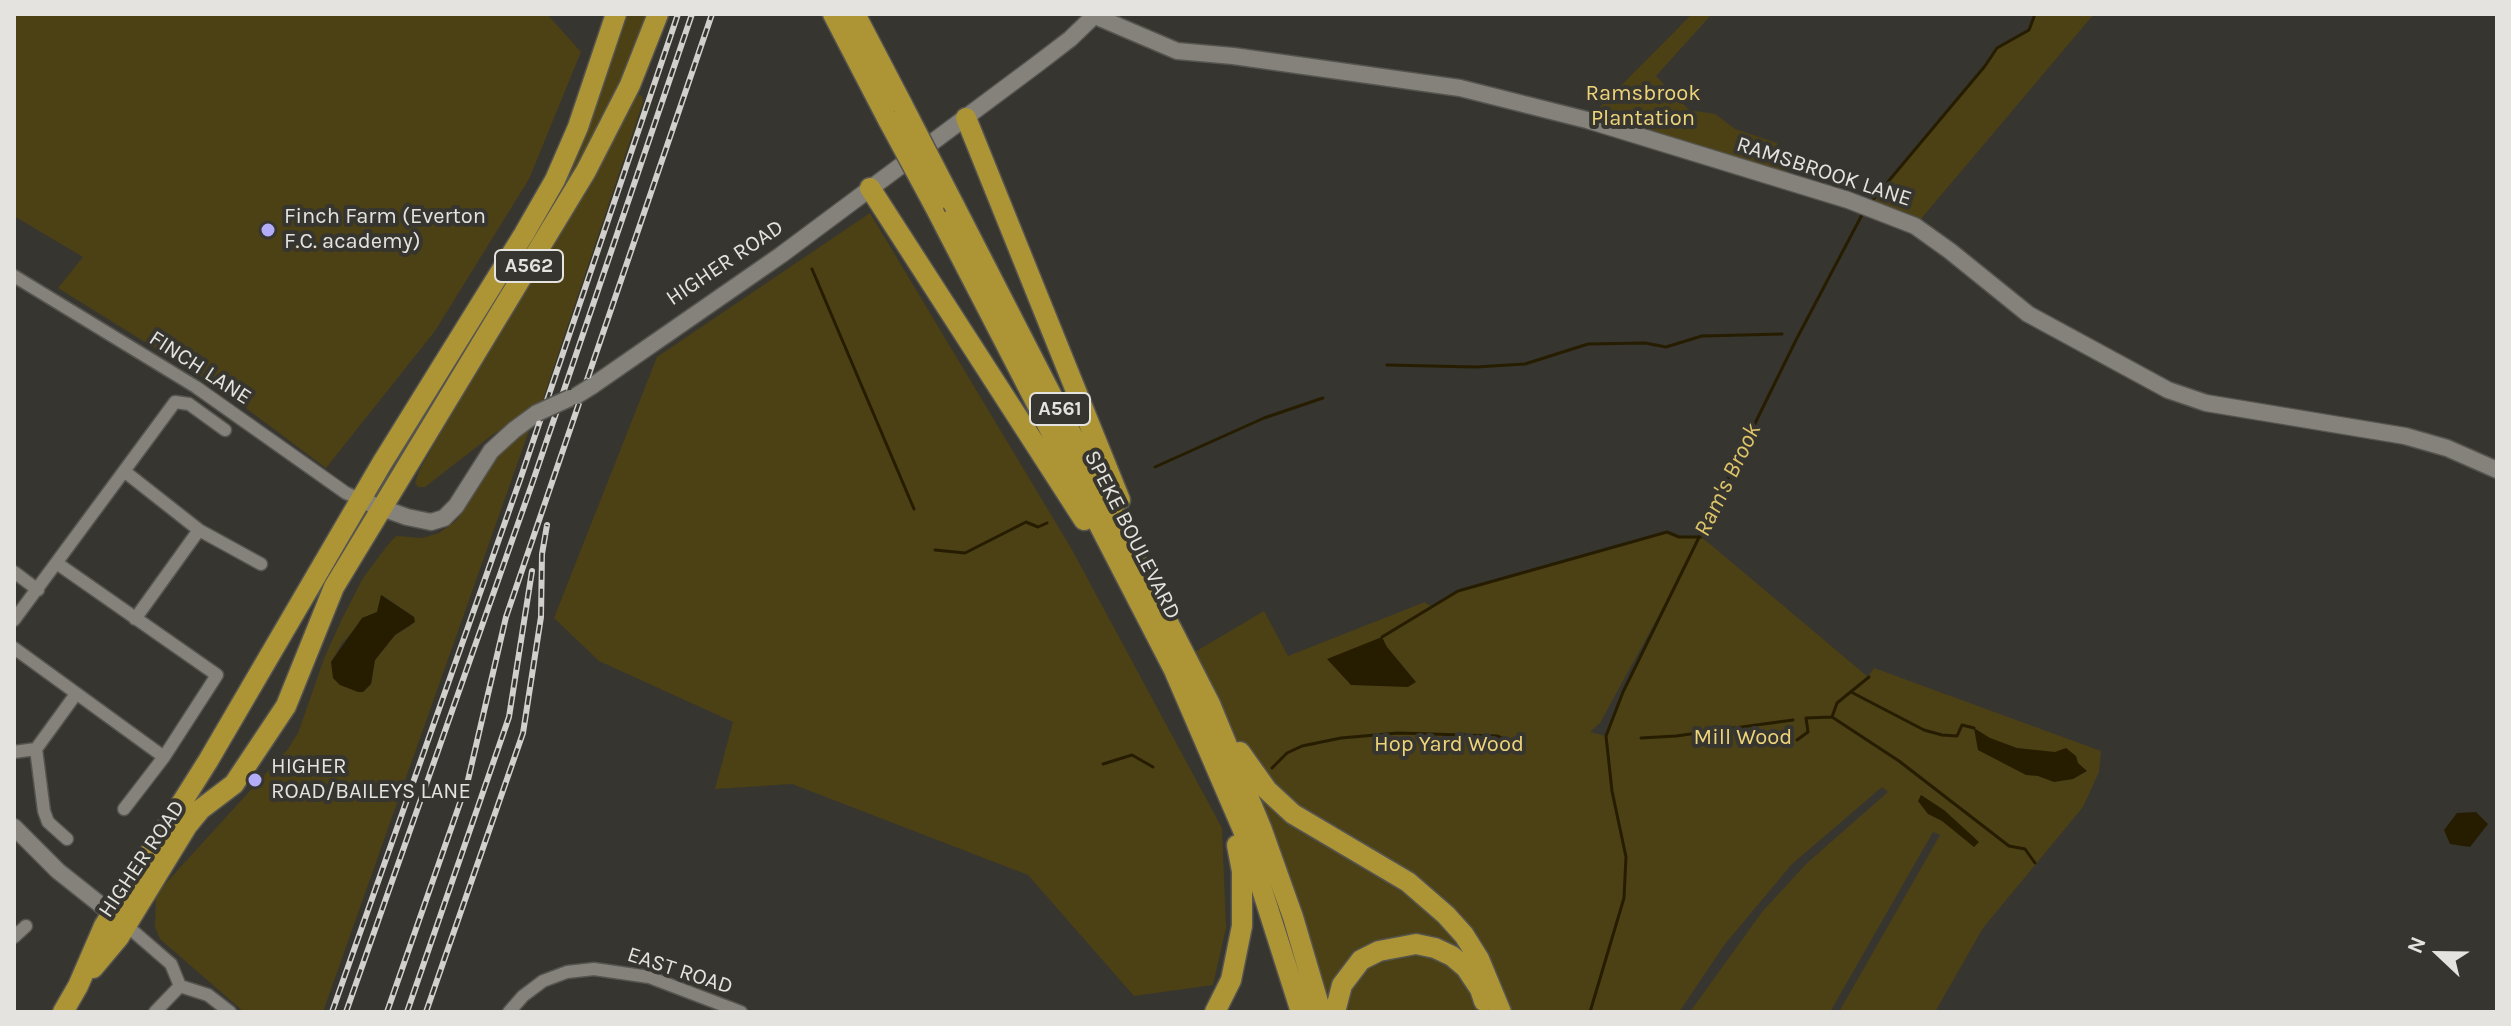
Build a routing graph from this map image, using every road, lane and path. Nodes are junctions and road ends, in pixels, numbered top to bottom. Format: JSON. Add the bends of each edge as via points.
{"nodes":[{"id":1,"x":616,"y":14,"type":"edge"},
{"id":2,"x":658,"y":14,"type":"edge"},
{"id":3,"x":833,"y":14,"type":"edge"},
{"id":4,"x":855,"y":14,"type":"edge"},
{"id":5,"x":1096,"y":14,"type":"edge"},
{"id":6,"x":895,"y":112,"type":"junction"},
{"id":7,"x":966,"y":118,"type":"junction"},
{"id":8,"x":870,"y":188,"type":"junction"},
{"id":9,"x":945,"y":206,"type":"junction"},
{"id":10,"x":14,"y":276,"type":"edge"},
{"id":11,"x":225,"y":430,"type":"dead end"},
{"id":12,"x":2497,"y":470,"type":"edge"},
{"id":13,"x":124,"y":471,"type":"junction"},
{"id":14,"x":360,"y":499,"type":"junction"},
{"id":15,"x":382,"y":508,"type":"junction"},
{"id":16,"x":199,"y":530,"type":"junction"},
{"id":17,"x":58,"y":564,"type":"junction"},
{"id":18,"x":261,"y":564,"type":"dead end"},
{"id":19,"x":14,"y":572,"type":"edge"},
{"id":20,"x":38,"y":590,"type":"junction"},
{"id":21,"x":1140,"y":603,"type":"junction"},
{"id":22,"x":1164,"y":610,"type":"junction"},
{"id":23,"x":135,"y":619,"type":"junction"},
{"id":24,"x":14,"y":620,"type":"edge"},
{"id":25,"x":14,"y":648,"type":"edge"},
{"id":26,"x":1174,"y":670,"type":"junction"},
{"id":27,"x":76,"y":694,"type":"junction"},
{"id":28,"x":1210,"y":704,"type":"junction"},
{"id":29,"x":36,"y":749,"type":"junction"},
{"id":30,"x":14,"y":752,"type":"edge"},
{"id":31,"x":164,"y":757,"type":"junction"},
{"id":32,"x":124,"y":809,"type":"dead end"},
{"id":33,"x":14,"y":827,"type":"edge"},
{"id":34,"x":67,"y":839,"type":"dead end"},
{"id":35,"x":119,"y":919,"type":"junction"},
{"id":36,"x":26,"y":926,"type":"dead end"},
{"id":37,"x":14,"y":937,"type":"edge"},
{"id":38,"x":180,"y":986,"type":"junction"},
{"id":39,"x":63,"y":1012,"type":"edge"},
{"id":40,"x":155,"y":1012,"type":"edge"},
{"id":41,"x":230,"y":1012,"type":"edge"},
{"id":42,"x":509,"y":1012,"type":"edge"},
{"id":43,"x":741,"y":1012,"type":"edge"},
{"id":44,"x":1215,"y":1012,"type":"edge"},
{"id":45,"x":1301,"y":1012,"type":"edge"},
{"id":46,"x":1321,"y":1012,"type":"edge"},
{"id":47,"x":1335,"y":1012,"type":"edge"},
{"id":48,"x":1488,"y":1012,"type":"edge"},
{"id":49,"x":1501,"y":1012,"type":"edge"}],
"edges":[{"from":1,"to":14,"type":"highway","name":"HIGHER ROAD","number":"A562","via":[[555,180]]},
{"from":2,"to":15,"type":"highway","name":"HIGHER ROAD","number":"A562","via":[[630,85],[586,171]]},
{"from":3,"to":6,"type":"highway","name":"SPEKE BOULEVARD","number":"A561"},
{"from":4,"to":6,"type":"highway","name":"SPEKE BOULEVARD","number":"A561"},
{"from":5,"to":7,"type":"street","name":"HIGHER ROAD"},
{"from":5,"to":12,"type":"street","name":"RAMSBROOK LANE","via":[[1177,51],[1460,88],[1587,120],[1848,200],[1915,226],[2028,314],[2168,390],[2206,403],[2405,436]]},
{"from":6,"to":9,"type":"highway","name":"SPEKE BOULEVARD","number":"A561","bridge":true},
{"from":7,"to":8,"type":"street","name":"HIGHER ROAD"},
{"from":7,"to":22,"type":"highway"},
{"from":8,"to":15,"type":"street","name":"HIGHER ROAD","bridge":true,"via":[[592,386],[514,430],[491,451],[444,518],[431,522]]},
{"from":8,"to":21,"type":"highway"},
{"from":9,"to":21,"type":"highway","name":"SPEKE BOULEVARD","number":"A561"},
{"from":9,"to":22,"type":"highway","name":"SPEKE BOULEVARD","number":"A561"},
{"from":10,"to":14,"type":"street","name":"FINCH LANE","via":[[196,387]]},
{"from":11,"to":13,"type":"street","via":[[189,404],[175,402]]},
{"from":13,"to":16,"type":"street"},
{"from":13,"to":17,"type":"street"},
{"from":14,"to":15,"type":"street","name":"HIGHER ROAD"},
{"from":14,"to":35,"type":"highway","name":"HIGHER ROAD","number":"A562"},
{"from":15,"to":35,"type":"highway","name":"HIGHER ROAD","number":"A562","via":[[334,587],[286,706],[234,784],[201,809]]},
{"from":16,"to":18,"type":"street"},
{"from":16,"to":23,"type":"street"},
{"from":17,"to":20,"type":"street"},
{"from":17,"to":23,"type":"street"},
{"from":19,"to":20,"type":"street"},
{"from":20,"to":24,"type":"street"},
{"from":21,"to":26,"type":"highway","name":"SPEKE BOULEVARD","number":"A561"},
{"from":22,"to":28,"type":"highway","name":"SPEKE BOULEVARD","number":"A561"},
{"from":23,"to":31,"type":"street","via":[[217,675]]},
{"from":25,"to":27,"type":"street"},
{"from":26,"to":44,"type":"highway","via":[[1242,871],[1238,950]]},
{"from":26,"to":45,"type":"highway","name":"SPEKE BOULEVARD","number":"A561","via":[[1243,830]]},
{"from":27,"to":29,"type":"street"},
{"from":27,"to":31,"type":"street"},
{"from":28,"to":46,"type":"highway","name":"SPEKE BOULEVARD","number":"A561","via":[[1262,830]]},
{"from":28,"to":49,"type":"highway","via":[[1256,776],[1280,803],[1408,882],[1446,915],[1479,959]]},
{"from":29,"to":30,"type":"street"},
{"from":29,"to":34,"type":"street","via":[[44,811]]},
{"from":31,"to":32,"type":"street"},
{"from":33,"to":35,"type":"street","via":[[58,871]]},
{"from":35,"to":38,"type":"street","via":[[171,964]]},
{"from":35,"to":39,"type":"highway","name":"HIGHER ROAD","number":"A562"},
{"from":36,"to":37,"type":"street"},
{"from":38,"to":40,"type":"street"},
{"from":38,"to":41,"type":"street","via":[[208,995]]},
{"from":42,"to":43,"type":"street","name":"EAST ROAD","via":[[532,988],[559,974],[594,969],[633,973]]},
{"from":47,"to":48,"type":"highway","via":[[1342,985],[1361,960],[1416,944],[1452,956],[1466,968]]}]}
